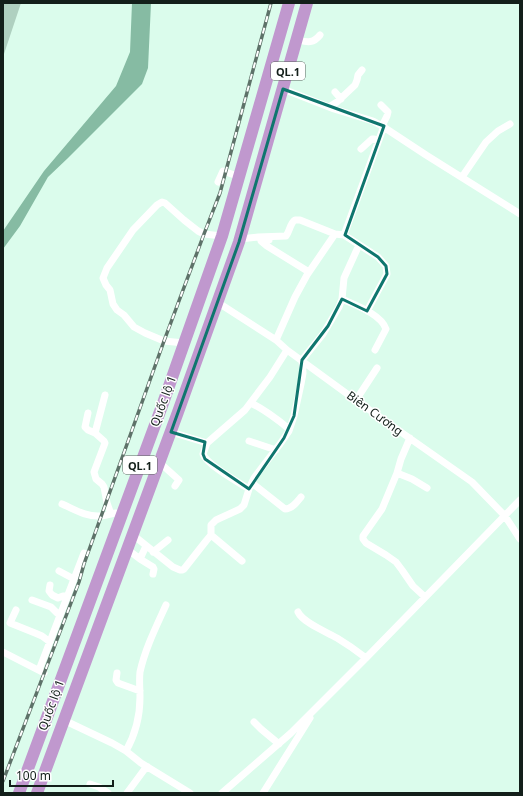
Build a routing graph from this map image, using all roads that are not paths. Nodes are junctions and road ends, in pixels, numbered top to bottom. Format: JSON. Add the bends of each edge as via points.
{"nodes":[{"id":1,"x":289,"y":3,"type":"edge"},
{"id":2,"x":307,"y":3,"type":"edge"},
{"id":3,"x":320,"y":35,"type":"dead end"},
{"id":4,"x":296,"y":40,"type":"junction"},
{"id":5,"x":362,"y":70,"type":"dead end"},
{"id":6,"x":283,"y":89,"type":"junction"},
{"id":7,"x":335,"y":92,"type":"dead end"},
{"id":8,"x":340,"y":99,"type":"junction"},
{"id":9,"x":381,"y":105,"type":"dead end"},
{"id":10,"x":329,"y":107,"type":"junction"},
{"id":11,"x":510,"y":124,"type":"dead end"},
{"id":12,"x":383,"y":126,"type":"junction"},
{"id":13,"x":252,"y":134,"type":"junction"},
{"id":14,"x":269,"y":138,"type":"junction"},
{"id":15,"x":378,"y":141,"type":"junction"},
{"id":16,"x":361,"y":149,"type":"dead end"},
{"id":17,"x":240,"y":177,"type":"junction"},
{"id":18,"x":462,"y":177,"type":"junction"},
{"id":19,"x":218,"y":182,"type":"dead end"},
{"id":20,"x":520,"y":214,"type":"edge"},
{"id":21,"x":334,"y":234,"type":"junction"},
{"id":22,"x":344,"y":235,"type":"junction"},
{"id":23,"x":222,"y":236,"type":"junction"},
{"id":24,"x":240,"y":239,"type":"junction"},
{"id":25,"x":283,"y":240,"type":"dead end"},
{"id":26,"x":359,"y":245,"type":"junction"},
{"id":27,"x":309,"y":272,"type":"junction"},
{"id":28,"x":342,"y":299,"type":"junction"},
{"id":29,"x":217,"y":302,"type":"junction"},
{"id":30,"x":367,"y":311,"type":"junction"},
{"id":31,"x":276,"y":340,"type":"junction"},
{"id":32,"x":184,"y":343,"type":"junction"},
{"id":33,"x":287,"y":350,"type":"junction"},
{"id":34,"x":375,"y":350,"type":"dead end"},
{"id":35,"x":302,"y":360,"type":"junction"},
{"id":36,"x":377,"y":368,"type":"dead end"},
{"id":37,"x":106,"y":395,"type":"dead end"},
{"id":38,"x":356,"y":400,"type":"junction"},
{"id":39,"x":250,"y":403,"type":"junction"},
{"id":40,"x":88,"y":413,"type":"dead end"},
{"id":41,"x":290,"y":429,"type":"junction"},
{"id":42,"x":171,"y":432,"type":"junction"},
{"id":43,"x":95,"y":433,"type":"junction"},
{"id":44,"x":410,"y":438,"type":"junction"},
{"id":45,"x":249,"y":441,"type":"dead end"},
{"id":46,"x":207,"y":443,"type":"junction"},
{"id":47,"x":276,"y":450,"type":"junction"},
{"id":48,"x":160,"y":462,"type":"junction"},
{"id":49,"x":397,"y":474,"type":"junction"},
{"id":50,"x":175,"y":486,"type":"dead end"},
{"id":51,"x":250,"y":486,"type":"junction"},
{"id":52,"x":427,"y":488,"type":"dead end"},
{"id":53,"x":302,"y":497,"type":"dead end"},
{"id":54,"x":520,"y":500,"type":"edge"},
{"id":55,"x":62,"y":504,"type":"dead end"},
{"id":56,"x":117,"y":514,"type":"junction"},
{"id":57,"x":504,"y":516,"type":"junction"},
{"id":58,"x":132,"y":535,"type":"junction"},
{"id":59,"x":211,"y":535,"type":"junction"},
{"id":60,"x":520,"y":539,"type":"edge"},
{"id":61,"x":168,"y":540,"type":"dead end"},
{"id":62,"x":146,"y":546,"type":"junction"},
{"id":63,"x":128,"y":549,"type":"junction"},
{"id":64,"x":153,"y":552,"type":"junction"},
{"id":65,"x":84,"y":553,"type":"dead end"},
{"id":66,"x":140,"y":559,"type":"junction"},
{"id":67,"x":242,"y":560,"type":"dead end"},
{"id":68,"x":59,"y":571,"type":"dead end"},
{"id":69,"x":154,"y":574,"type":"dead end"},
{"id":70,"x":74,"y":579,"type":"junction"},
{"id":71,"x":50,"y":585,"type":"dead end"},
{"id":72,"x":67,"y":596,"type":"junction"},
{"id":73,"x":425,"y":597,"type":"junction"},
{"id":74,"x":32,"y":600,"type":"dead end"},
{"id":75,"x":166,"y":605,"type":"dead end"},
{"id":76,"x":16,"y":610,"type":"dead end"},
{"id":77,"x":298,"y":612,"type":"dead end"},
{"id":78,"x":60,"y":614,"type":"junction"},
{"id":79,"x":50,"y":642,"type":"junction"},
{"id":80,"x":3,"y":652,"type":"edge"},
{"id":81,"x":366,"y":658,"type":"junction"},
{"id":82,"x":117,"y":673,"type":"dead end"},
{"id":83,"x":140,"y":691,"type":"junction"},
{"id":84,"x":318,"y":706,"type":"junction"},
{"id":85,"x":64,"y":720,"type":"junction"},
{"id":86,"x":254,"y":722,"type":"dead end"},
{"id":87,"x":279,"y":744,"type":"junction"},
{"id":88,"x":126,"y":751,"type":"junction"},
{"id":89,"x":148,"y":767,"type":"junction"},
{"id":90,"x":90,"y":784,"type":"dead end"},
{"id":91,"x":19,"y":793,"type":"edge"},
{"id":92,"x":37,"y":793,"type":"edge"},
{"id":93,"x":108,"y":793,"type":"edge"},
{"id":94,"x":127,"y":793,"type":"edge"},
{"id":95,"x":190,"y":793,"type":"edge"},
{"id":96,"x":222,"y":793,"type":"edge"},
{"id":97,"x":263,"y":793,"type":"edge"}],
"edges":[{"from":1,"to":13,"type":"highway","name":"Quốc lộ 1","number":"QL.1"},
{"from":2,"to":4,"type":"highway","name":"Quốc lộ 1","number":"QL.1"},
{"from":3,"to":4,"type":"street","via":[[311,42]]},
{"from":4,"to":6,"type":"highway","name":"Quốc lộ 1","number":"QL.1"},
{"from":5,"to":8,"type":"street","via":[[355,85]]},
{"from":6,"to":10,"type":"street"},
{"from":6,"to":14,"type":"highway","name":"Quốc lộ 1","number":"QL.1"},
{"from":7,"to":8,"type":"street"},
{"from":8,"to":10,"type":"street"},
{"from":9,"to":12,"type":"street","via":[[388,111]]},
{"from":10,"to":12,"type":"street"},
{"from":11,"to":18,"type":"street","via":[[486,142]]},
{"from":12,"to":15,"type":"street"},
{"from":12,"to":18,"type":"street"},
{"from":13,"to":14,"type":"highway"},
{"from":13,"to":17,"type":"highway","name":"Quốc lộ 1","number":"QL.1"},
{"from":14,"to":24,"type":"highway","name":"Quốc lộ 1","number":"QL.1"},
{"from":15,"to":16,"type":"street","via":[[372,139]]},
{"from":15,"to":22,"type":"street"},
{"from":17,"to":19,"type":"street","via":[[223,171]]},
{"from":17,"to":23,"type":"highway","name":"Quốc lộ 1","number":"QL.1"},
{"from":18,"to":20,"type":"street"},
{"from":21,"to":22,"type":"street"},
{"from":21,"to":24,"type":"street","via":[[295,220],[286,236]]},
{"from":21,"to":27,"type":"street"},
{"from":22,"to":26,"type":"street"},
{"from":23,"to":32,"type":"highway","name":"Quốc lộ 1","number":"QL.1"},
{"from":23,"to":32,"type":"street","via":[[204,234],[165,203],[160,203],[132,230],[103,276],[113,304],[134,327],[164,341]]},
{"from":24,"to":29,"type":"highway","name":"Quốc lộ 1","number":"QL.1"},
{"from":25,"to":27,"type":"street","via":[[261,241]]},
{"from":26,"to":28,"type":"street","via":[[344,278]]},
{"from":26,"to":30,"type":"street","via":[[378,257],[387,270]]},
{"from":27,"to":31,"type":"street"},
{"from":28,"to":30,"type":"street"},
{"from":28,"to":35,"type":"street","via":[[328,326]]},
{"from":29,"to":31,"type":"street","name":"Biên Cương"},
{"from":29,"to":42,"type":"highway","name":"Quốc lộ 1","number":"QL.1"},
{"from":30,"to":34,"type":"street","via":[[381,321],[386,329]]},
{"from":31,"to":33,"type":"street","name":"Biên Cương"},
{"from":32,"to":56,"type":"highway","name":"Quốc lộ 1","number":"QL.1"},
{"from":33,"to":35,"type":"street","name":"Biên Cương"},
{"from":33,"to":39,"type":"street"},
{"from":35,"to":38,"type":"street","name":"Biên Cương"},
{"from":35,"to":41,"type":"street","via":[[303,373]]},
{"from":36,"to":38,"type":"street"},
{"from":37,"to":43,"type":"street"},
{"from":38,"to":44,"type":"street","name":"Biên Cương"},
{"from":39,"to":41,"type":"street","via":[[262,408]]},
{"from":39,"to":46,"type":"street","via":[[236,419]]},
{"from":40,"to":43,"type":"street","via":[[84,427]]},
{"from":41,"to":47,"type":"street"},
{"from":42,"to":46,"type":"street"},
{"from":42,"to":48,"type":"highway","name":"Quốc lộ 1","number":"QL.1"},
{"from":43,"to":56,"type":"street","via":[[105,443],[94,472],[96,479],[104,487],[106,502]]},
{"from":44,"to":49,"type":"street"},
{"from":44,"to":57,"type":"street","name":"Biên Cương","via":[[472,482]]},
{"from":45,"to":47,"type":"street"},
{"from":46,"to":51,"type":"street","via":[[203,454],[205,459]]},
{"from":47,"to":51,"type":"street"},
{"from":48,"to":50,"type":"street","via":[[179,480]]},
{"from":48,"to":58,"type":"highway","name":"Quốc lộ 1","number":"QL.1"},
{"from":49,"to":52,"type":"street"},
{"from":49,"to":73,"type":"street","via":[[382,509],[365,532],[363,539],[396,562],[413,586]]},
{"from":51,"to":53,"type":"street","via":[[285,509],[291,508]]},
{"from":51,"to":59,"type":"street","via":[[246,502],[242,507],[216,520],[210,528]]},
{"from":54,"to":57,"type":"street"},
{"from":55,"to":56,"type":"street","via":[[92,516]]},
{"from":56,"to":91,"type":"highway","name":"Quốc lộ 1","number":"QL.1"},
{"from":57,"to":60,"type":"street","name":"Biên Cương"},
{"from":57,"to":73,"type":"street"},
{"from":58,"to":62,"type":"street"},
{"from":58,"to":63,"type":"highway","name":"Quốc lộ 1","number":"QL.1"},
{"from":59,"to":64,"type":"street","via":[[182,570],[173,567]]},
{"from":59,"to":67,"type":"street"},
{"from":61,"to":64,"type":"street"},
{"from":62,"to":64,"type":"street"},
{"from":62,"to":66,"type":"street"},
{"from":63,"to":66,"type":"street"},
{"from":63,"to":85,"type":"highway","name":"Quốc lộ 1","number":"QL.1"},
{"from":65,"to":70,"type":"street"},
{"from":66,"to":69,"type":"street","via":[[153,567]]},
{"from":68,"to":70,"type":"street"},
{"from":70,"to":72,"type":"street"},
{"from":71,"to":72,"type":"street","via":[[49,591],[56,598]]},
{"from":72,"to":78,"type":"street"},
{"from":73,"to":81,"type":"street"},
{"from":74,"to":78,"type":"street","via":[[51,607]]},
{"from":75,"to":83,"type":"street","via":[[144,657],[140,673]]},
{"from":76,"to":79,"type":"street","via":[[10,623]]},
{"from":77,"to":81,"type":"street","via":[[314,626]]},
{"from":78,"to":79,"type":"street"},
{"from":79,"to":80,"type":"street","via":[[41,671]]},
{"from":81,"to":84,"type":"street"},
{"from":82,"to":83,"type":"street","via":[[118,683]]},
{"from":83,"to":88,"type":"street","via":[[139,715]]},
{"from":84,"to":87,"type":"street"},
{"from":84,"to":97,"type":"street"},
{"from":85,"to":88,"type":"street"},
{"from":85,"to":92,"type":"highway","name":"Quốc lộ 1","number":"QL.1"},
{"from":86,"to":87,"type":"street"},
{"from":87,"to":96,"type":"street"},
{"from":88,"to":89,"type":"street"},
{"from":89,"to":94,"type":"street"},
{"from":89,"to":95,"type":"street"},
{"from":90,"to":93,"type":"street"}]}
